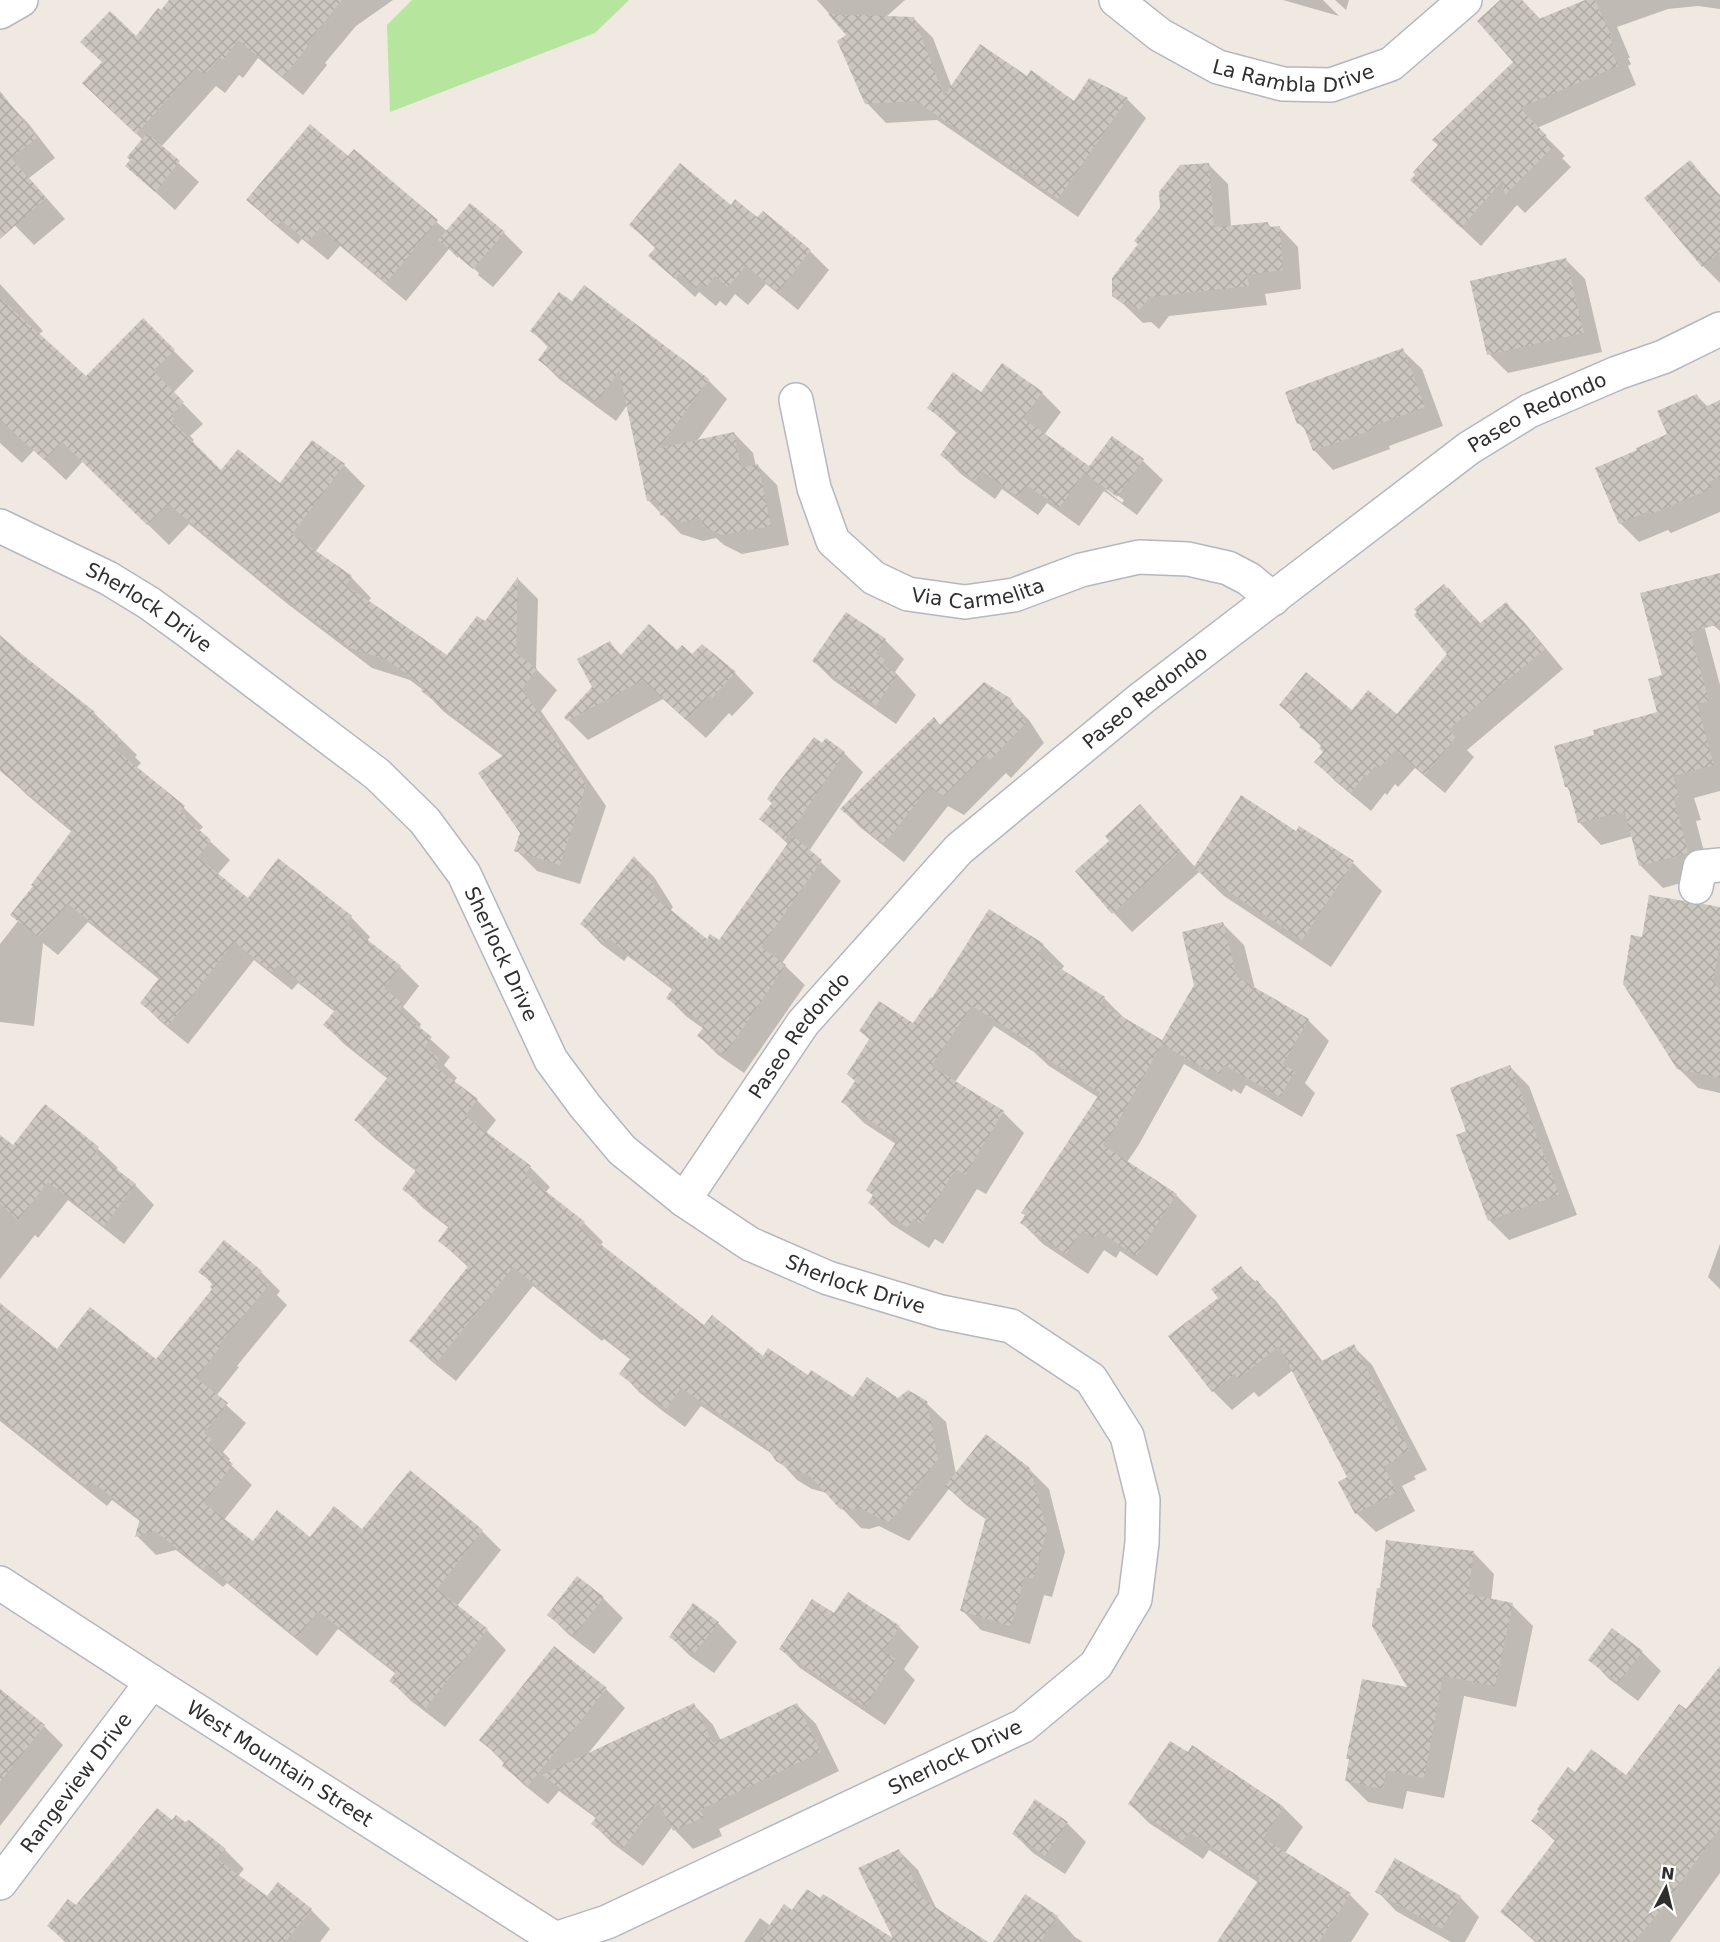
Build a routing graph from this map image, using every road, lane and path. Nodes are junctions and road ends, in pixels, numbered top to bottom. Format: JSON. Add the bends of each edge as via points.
{"nodes":[{"id":1,"x":21,"y":0,"type":"edge"},
{"id":2,"x":1116,"y":0,"type":"edge"},
{"id":3,"x":1465,"y":0,"type":"edge"},
{"id":4,"x":0,"y":12,"type":"edge"},
{"id":5,"x":1720,"y":329,"type":"edge"},
{"id":6,"x":796,"y":400,"type":"dead end"},
{"id":7,"x":0,"y":526,"type":"edge"},
{"id":8,"x":1273,"y":599,"type":"junction"},
{"id":9,"x":1720,"y":865,"type":"edge"},
{"id":10,"x":1696,"y":887,"type":"dead end"},
{"id":11,"x":684,"y":1200,"type":"junction"},
{"id":12,"x":0,"y":1583,"type":"edge"},
{"id":13,"x":152,"y":1683,"type":"junction"},
{"id":14,"x":0,"y":1883,"type":"edge"},
{"id":15,"x":556,"y":1941,"type":"edge"}],
"edges":[{"from":1,"to":4,"type":"street"},
{"from":2,"to":3,"type":"street","name":"La Rambla Drive","via":[[1160,35],[1218,67],[1283,84],[1331,85],[1391,64]]},
{"from":5,"to":8,"type":"street","name":"Paseo Redondo","via":[[1663,357],[1529,411],[1469,448]]},
{"from":6,"to":8,"type":"street","name":"Via Carmelita","via":[[814,488],[833,541],[874,578],[908,594],[965,602],[1014,595],[1081,570],[1139,557],[1188,559],[1228,568]]},
{"from":7,"to":11,"type":"street","name":"Sherlock Drive","via":[[108,578],[149,603],[377,774],[425,821],[464,874],[550,1060],[622,1150]]},
{"from":8,"to":11,"type":"street","name":"Paseo Redondo","via":[[1142,698],[959,849],[803,1023]]},
{"from":9,"to":10,"type":"street","via":[[1700,867]]},
{"from":11,"to":15,"type":"street","name":"Sherlock Drive","via":[[750,1244],[828,1278],[941,1312],[1011,1326],[1091,1379],[1127,1436],[1143,1500],[1136,1599],[1096,1665],[1023,1726],[607,1922]]},
{"from":12,"to":13,"type":"street","name":"West Mountain Street"},
{"from":13,"to":14,"type":"street","name":"Rangeview Drive"},
{"from":13,"to":15,"type":"street","name":"West Mountain Street"}]}
